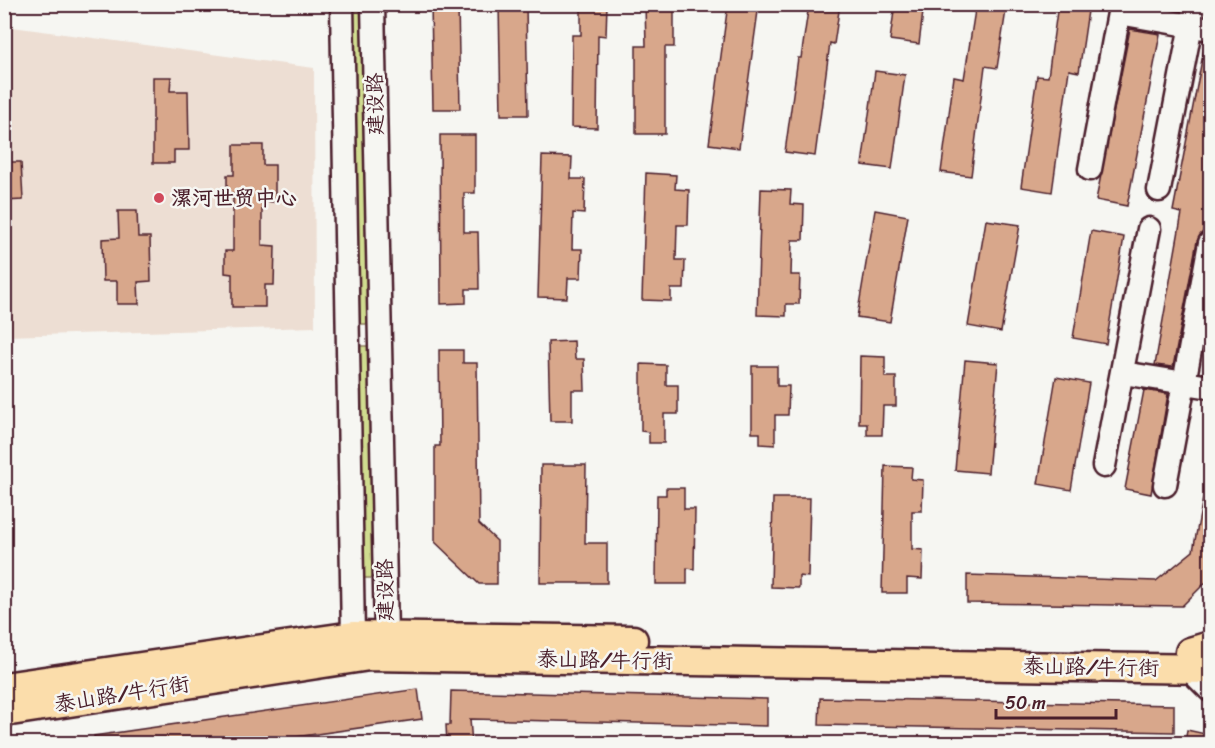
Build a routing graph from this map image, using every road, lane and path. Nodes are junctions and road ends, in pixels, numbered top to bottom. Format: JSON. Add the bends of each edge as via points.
{"nodes":[{"id":1,"x":342,"y":4,"type":"edge"},
{"id":2,"x":373,"y":4,"type":"edge"},
{"id":3,"x":1199,"y":20,"type":"edge"},
{"id":4,"x":1090,"y":169,"type":"dead end"},
{"id":5,"x":1159,"y":190,"type":"dead end"},
{"id":6,"x":1149,"y":229,"type":"dead end"},
{"id":7,"x":1209,"y":243,"type":"edge"},
{"id":8,"x":380,"y":334,"type":"junction"},
{"id":9,"x":348,"y":335,"type":"junction"},
{"id":10,"x":1123,"y":373,"type":"junction"},
{"id":11,"x":1183,"y":382,"type":"junction"},
{"id":12,"x":1210,"y":387,"type":"edge"},
{"id":13,"x":1104,"y":466,"type":"dead end"},
{"id":14,"x":1165,"y":485,"type":"dead end"},
{"id":15,"x":370,"y":642,"type":"junction"},
{"id":16,"x":1203,"y":661,"type":"edge"},
{"id":17,"x":4,"y":687,"type":"edge"},
{"id":18,"x":1210,"y":690,"type":"edge"},
{"id":19,"x":4,"y":712,"type":"edge"}],
"edges":[{"from":1,"to":9,"type":"street","name":"建设路"},
{"from":2,"to":8,"type":"street","name":"建设路"},
{"from":3,"to":4,"type":"street","via":[[1119,13]]},
{"from":3,"to":5,"type":"street"},
{"from":6,"to":10,"type":"street"},
{"from":7,"to":11,"type":"street"},
{"from":8,"to":9,"type":"street"},
{"from":8,"to":15,"type":"street","name":"建设路"},
{"from":9,"to":15,"type":"street","name":"建设路"},
{"from":10,"to":11,"type":"street"},
{"from":10,"to":13,"type":"street"},
{"from":11,"to":12,"type":"street"},
{"from":11,"to":14,"type":"street"},
{"from":15,"to":16,"type":"main road","name":"泰山路/牛行街"},
{"from":15,"to":17,"type":"main road","name":"泰山路/牛行街"},
{"from":15,"to":19,"type":"main road","name":"泰山路/牛行街"},
{"from":16,"to":18,"type":"street"}]}
